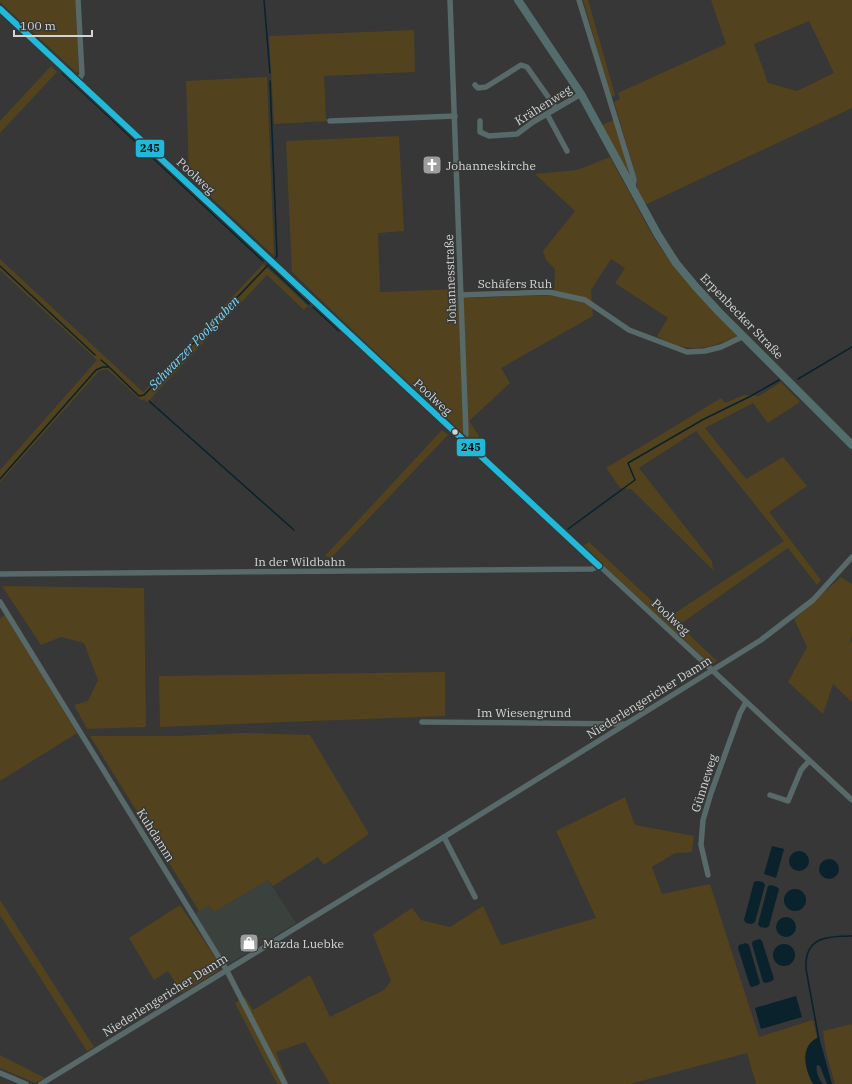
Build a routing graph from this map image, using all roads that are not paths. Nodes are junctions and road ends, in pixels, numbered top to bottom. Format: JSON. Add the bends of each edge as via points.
{"nodes":[{"id":1,"x":78,"y":0,"type":"edge"},
{"id":2,"x":450,"y":0,"type":"edge"},
{"id":3,"x":518,"y":0,"type":"edge"},
{"id":4,"x":579,"y":0,"type":"edge"},
{"id":5,"x":0,"y":9,"type":"edge"},
{"id":6,"x":78,"y":82,"type":"junction"},
{"id":7,"x":475,"y":85,"type":"dead end"},
{"id":8,"x":581,"y":94,"type":"junction"},
{"id":9,"x":556,"y":108,"type":"junction"},
{"id":10,"x":547,"y":114,"type":"junction"},
{"id":11,"x":455,"y":116,"type":"junction"},
{"id":12,"x":330,"y":121,"type":"dead end"},
{"id":13,"x":480,"y":121,"type":"dead end"},
{"id":14,"x":567,"y":151,"type":"dead end"},
{"id":15,"x":633,"y":190,"type":"junction"},
{"id":16,"x":461,"y":295,"type":"junction"},
{"id":17,"x":744,"y":336,"type":"junction"},
{"id":18,"x":464,"y":441,"type":"junction"},
{"id":19,"x":852,"y":445,"type":"edge"},
{"id":20,"x":852,"y":557,"type":"edge"},
{"id":21,"x":599,"y":566,"type":"junction"},
{"id":22,"x":0,"y":574,"type":"edge"},
{"id":23,"x":0,"y":602,"type":"edge"},
{"id":24,"x":713,"y":670,"type":"junction"},
{"id":25,"x":746,"y":702,"type":"junction"},
{"id":26,"x":422,"y":722,"type":"dead end"},
{"id":27,"x":625,"y":724,"type":"junction"},
{"id":28,"x":809,"y":761,"type":"junction"},
{"id":29,"x":770,"y":795,"type":"dead end"},
{"id":30,"x":852,"y":800,"type":"edge"},
{"id":31,"x":444,"y":837,"type":"junction"},
{"id":32,"x":708,"y":875,"type":"dead end"},
{"id":33,"x":475,"y":897,"type":"dead end"},
{"id":34,"x":226,"y":969,"type":"junction"},
{"id":35,"x":0,"y":1073,"type":"edge"},
{"id":36,"x":26,"y":1084,"type":"edge"},
{"id":37,"x":41,"y":1084,"type":"edge"},
{"id":38,"x":284,"y":1084,"type":"edge"}],
"edges":[{"from":1,"to":6,"type":"street","via":[[82,74]]},
{"from":2,"to":11,"type":"street","name":"Johannesstraße"},
{"from":3,"to":8,"type":"main road","name":"Erpenbecker Straße"},
{"from":4,"to":15,"type":"street","name":"Erpenbecker Straße","via":[[634,179]]},
{"from":5,"to":6,"type":"street","name":"Poolweg"},
{"from":6,"to":18,"type":"street","name":"Poolweg"},
{"from":7,"to":9,"type":"street","via":[[478,88],[486,87],[521,65],[527,67]]},
{"from":8,"to":9,"type":"street","name":"Krähenweg"},
{"from":8,"to":15,"type":"main road","name":"Erpenbecker Straße"},
{"from":9,"to":10,"type":"street","name":"Krähenweg"},
{"from":10,"to":13,"type":"street","name":"Krähenweg","via":[[517,134],[489,136],[480,132]]},
{"from":10,"to":14,"type":"street"},
{"from":11,"to":12,"type":"street"},
{"from":11,"to":16,"type":"street","name":"Johannesstraße"},
{"from":15,"to":17,"type":"main road","name":"Erpenbecker Straße","via":[[676,263]]},
{"from":16,"to":17,"type":"street","name":"Schäfers Ruh","via":[[549,292],[584,300],[629,330],[687,352],[722,347]]},
{"from":16,"to":18,"type":"street","name":"Johannesstraße","via":[[466,434]]},
{"from":17,"to":19,"type":"main road","name":"Erpenbecker Straße"},
{"from":18,"to":21,"type":"street","name":"Poolweg"},
{"from":20,"to":24,"type":"street","name":"Niederlengericher Damm","via":[[813,600],[761,640]]},
{"from":21,"to":22,"type":"street","name":"In der Wildbahn","via":[[592,569]]},
{"from":21,"to":24,"type":"street","name":"Poolweg"},
{"from":23,"to":34,"type":"street","name":"Kuhdamm"},
{"from":24,"to":25,"type":"street","name":"Poolweg"},
{"from":24,"to":27,"type":"street","name":"Niederlengericher Damm"},
{"from":25,"to":28,"type":"street","name":"Poolweg"},
{"from":25,"to":32,"type":"street","name":"Günneweg","via":[[703,820],[701,845]]},
{"from":26,"to":27,"type":"street","name":"Im Wiesengrund"},
{"from":27,"to":31,"type":"street","name":"Niederlengericher Damm"},
{"from":28,"to":29,"type":"street","via":[[801,770],[788,801]]},
{"from":28,"to":30,"type":"street","name":"Poolweg"},
{"from":31,"to":33,"type":"street"},
{"from":31,"to":34,"type":"street","name":"Niederlengericher Damm"},
{"from":34,"to":37,"type":"street","name":"Niederlengericher Damm"},
{"from":34,"to":38,"type":"street","name":"Kuhdamm"},
{"from":35,"to":36,"type":"street"}]}
